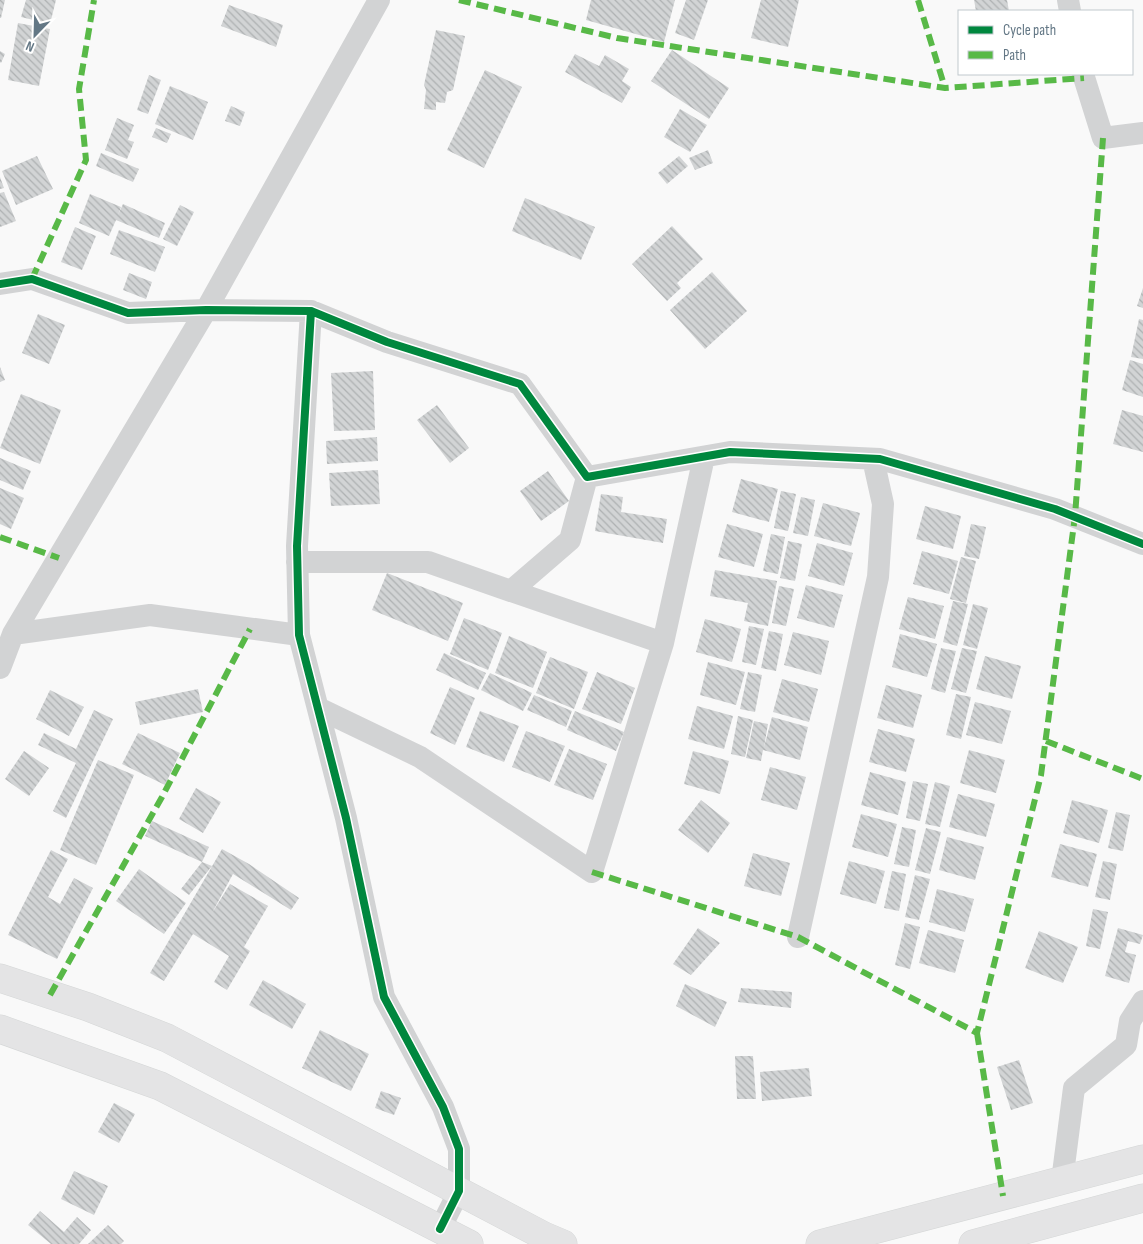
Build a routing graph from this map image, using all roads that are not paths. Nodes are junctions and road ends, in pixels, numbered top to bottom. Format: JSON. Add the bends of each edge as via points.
{"nodes":[{"id":1,"x":379,"y":0,"type":"edge"},
{"id":2,"x":1083,"y":75,"type":"edge"},
{"id":3,"x":1143,"y":133,"type":"edge"},
{"id":4,"x":0,"y":284,"type":"edge"},
{"id":5,"x":206,"y":310,"type":"junction"},
{"id":6,"x":311,"y":311,"type":"junction"},
{"id":7,"x":704,"y":457,"type":"junction"},
{"id":8,"x":873,"y":459,"type":"junction"},
{"id":9,"x":587,"y":477,"type":"junction"},
{"id":10,"x":1143,"y":544,"type":"edge"},
{"id":11,"x":298,"y":562,"type":"junction"},
{"id":12,"x":510,"y":591,"type":"junction"},
{"id":13,"x":13,"y":634,"type":"junction"},
{"id":14,"x":299,"y":635,"type":"junction"},
{"id":15,"x":663,"y":644,"type":"junction"},
{"id":16,"x":0,"y":668,"type":"edge"},
{"id":17,"x":318,"y":708,"type":"junction"},
{"id":18,"x":798,"y":937,"type":"dead end"},
{"id":19,"x":0,"y":978,"type":"edge"},
{"id":20,"x":1143,"y":1001,"type":"edge"},
{"id":21,"x":0,"y":1029,"type":"edge"},
{"id":22,"x":1143,"y":1159,"type":"edge"},
{"id":23,"x":1062,"y":1181,"type":"junction"},
{"id":24,"x":459,"y":1191,"type":"junction"},
{"id":25,"x":1143,"y":1198,"type":"edge"},
{"id":26,"x":440,"y":1229,"type":"junction"},
{"id":27,"x":836,"y":1242,"type":"edge"},
{"id":28,"x":469,"y":1244,"type":"edge"},
{"id":29,"x":563,"y":1244,"type":"edge"},
{"id":30,"x":973,"y":1244,"type":"edge"}],
"edges":[{"from":1,"to":5,"type":"street"},
{"from":2,"to":3,"type":"street","via":[[1103,138]]},
{"from":4,"to":5,"type":"street","via":[[32,279],[128,313]]},
{"from":5,"to":6,"type":"street"},
{"from":5,"to":13,"type":"street"},
{"from":6,"to":9,"type":"street","via":[[387,342],[520,384]]},
{"from":6,"to":11,"type":"street"},
{"from":7,"to":8,"type":"street","via":[[730,452]]},
{"from":7,"to":9,"type":"street"},
{"from":7,"to":15,"type":"street"},
{"from":8,"to":10,"type":"street","via":[[1055,509]]},
{"from":8,"to":18,"type":"street","via":[[883,504],[878,577]]},
{"from":9,"to":12,"type":"street","via":[[570,540]]},
{"from":11,"to":12,"type":"street","via":[[428,562]]},
{"from":11,"to":14,"type":"street"},
{"from":12,"to":15,"type":"street"},
{"from":13,"to":14,"type":"street","via":[[150,615]]},
{"from":13,"to":16,"type":"street"},
{"from":14,"to":17,"type":"street"},
{"from":15,"to":17,"type":"street","via":[[592,872],[420,757]]},
{"from":17,"to":24,"type":"street","via":[[346,818],[384,997],[443,1107],[459,1149]]},
{"from":19,"to":24,"type":"highway","via":[[167,1038]]},
{"from":20,"to":23,"type":"street","via":[[1130,1021],[1126,1045],[1074,1088]]},
{"from":21,"to":26,"type":"highway","via":[[160,1086]]},
{"from":22,"to":23,"type":"highway"},
{"from":23,"to":27,"type":"highway"},
{"from":24,"to":26,"type":"street"},
{"from":24,"to":29,"type":"highway"},
{"from":25,"to":30,"type":"highway"},
{"from":26,"to":28,"type":"highway"}]}
